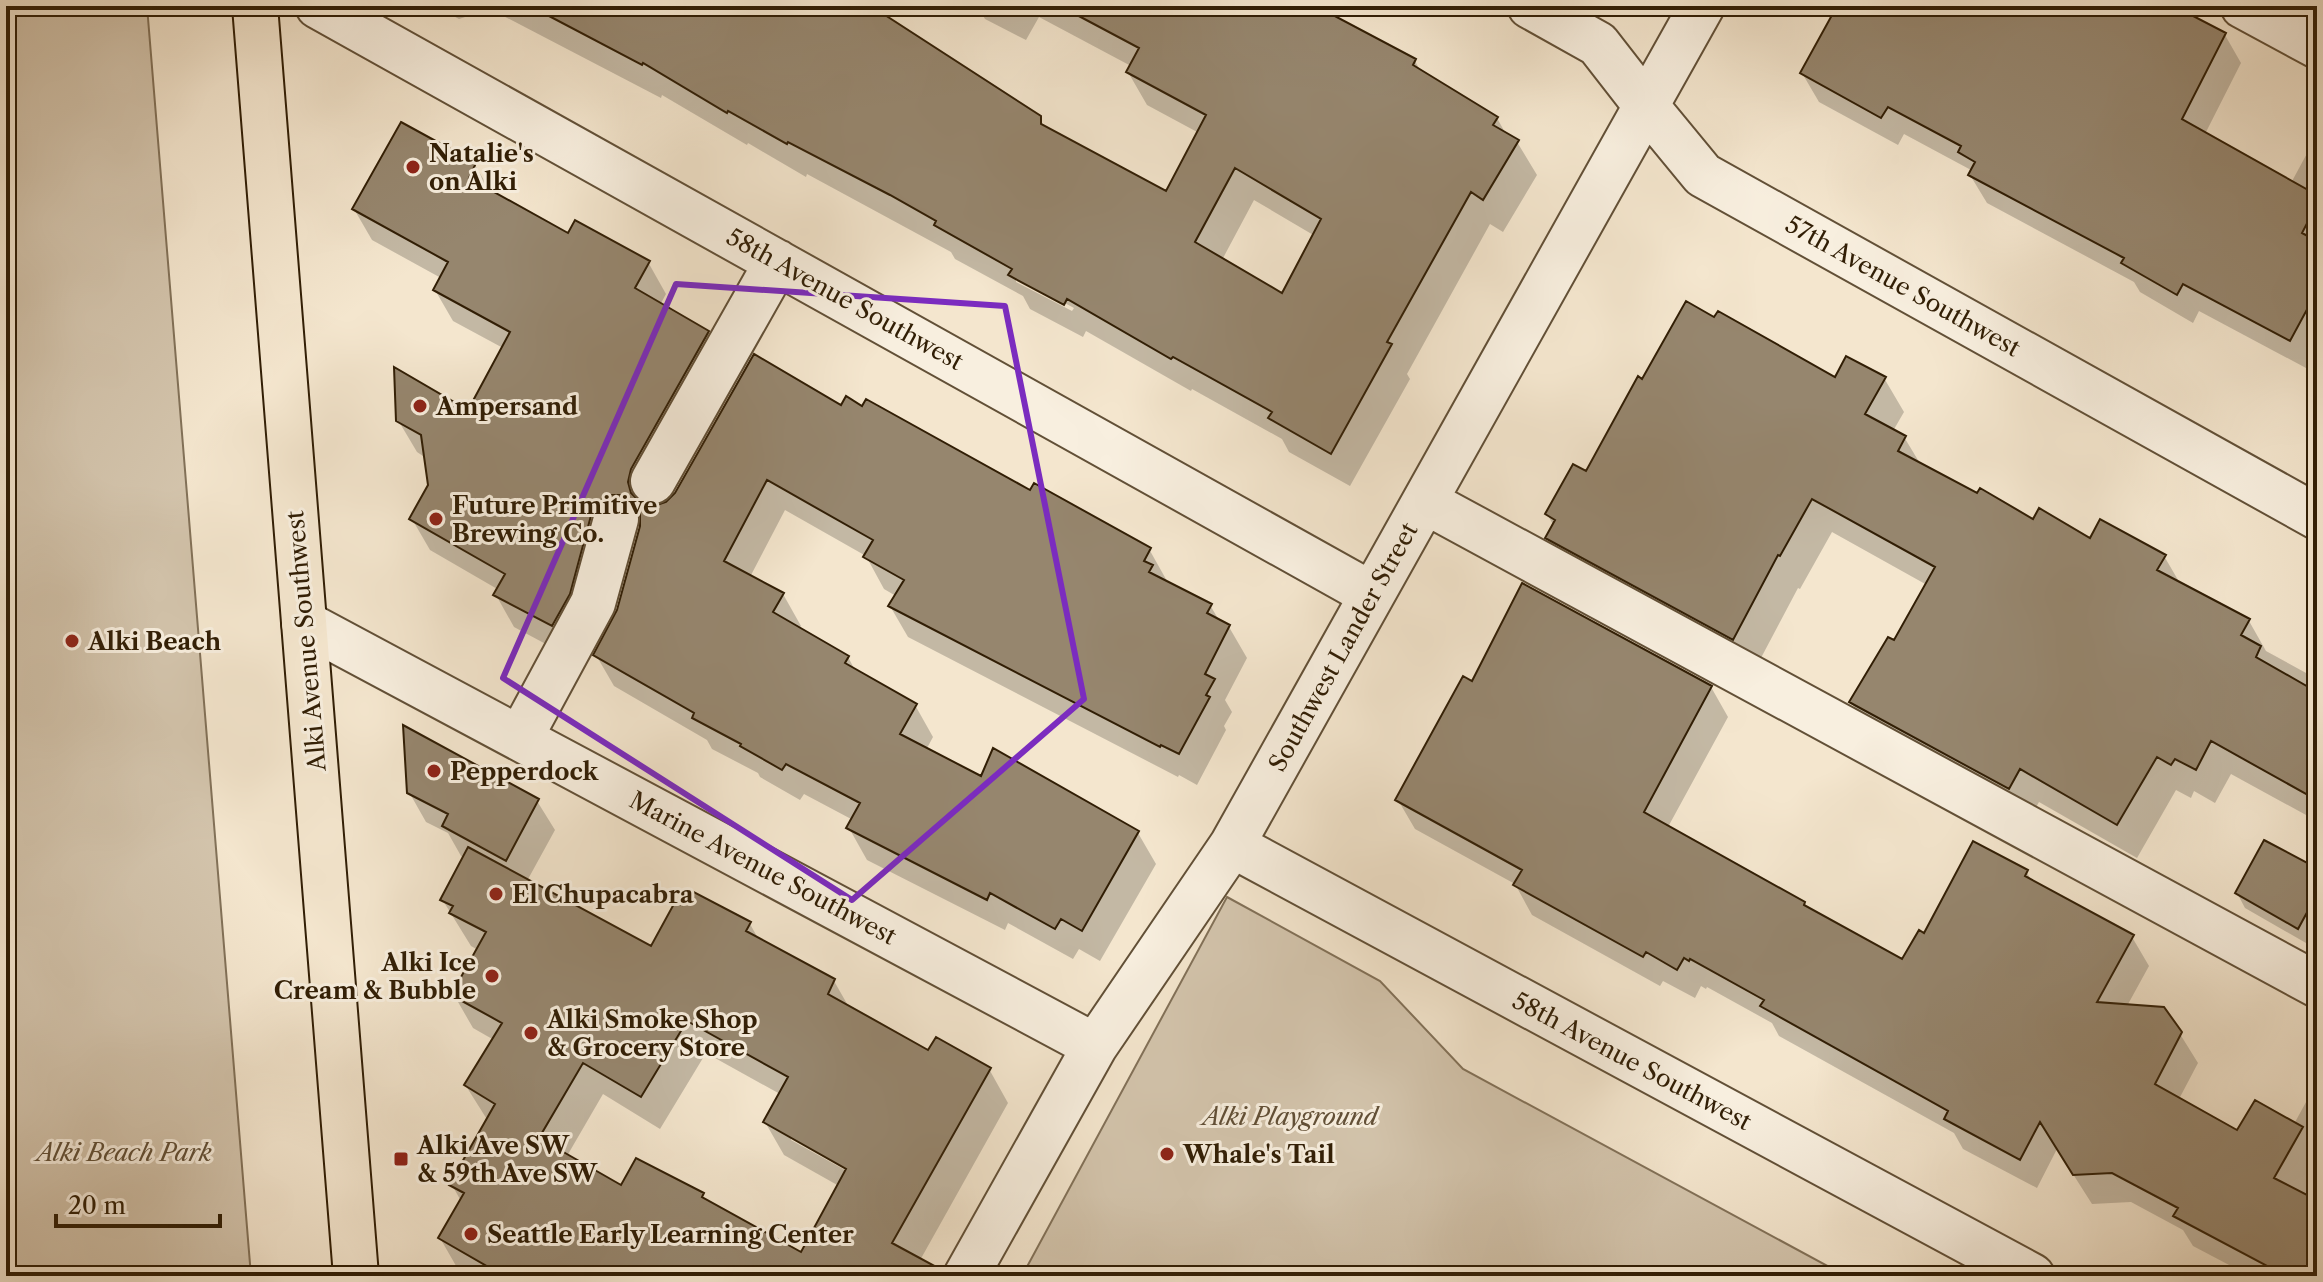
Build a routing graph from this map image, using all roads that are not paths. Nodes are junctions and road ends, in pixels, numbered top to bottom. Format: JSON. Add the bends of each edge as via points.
{"nodes":[{"id":1,"x":255,"y":6,"type":"edge"},
{"id":2,"x":318,"y":6,"type":"edge"},
{"id":3,"x":1530,"y":6,"type":"edge"},
{"id":4,"x":1702,"y":6,"type":"edge"},
{"id":5,"x":2243,"y":6,"type":"edge"},
{"id":6,"x":2317,"y":46,"type":"edge"},
{"id":7,"x":1647,"y":107,"type":"junction"},
{"id":8,"x":777,"y":262,"type":"junction"},
{"id":9,"x":653,"y":481,"type":"dead end"},
{"id":10,"x":1426,"y":502,"type":"junction"},
{"id":11,"x":2317,"y":517,"type":"edge"},
{"id":12,"x":616,"y":519,"type":"dead end"},
{"id":13,"x":1371,"y":594,"type":"junction"},
{"id":14,"x":304,"y":623,"type":"junction"},
{"id":15,"x":520,"y":738,"type":"junction"},
{"id":16,"x":1232,"y":845,"type":"junction"},
{"id":17,"x":2317,"y":985,"type":"edge"},
{"id":18,"x":1095,"y":1046,"type":"junction"},
{"id":19,"x":356,"y":1276,"type":"edge"},
{"id":20,"x":966,"y":1276,"type":"edge"},
{"id":21,"x":2032,"y":1276,"type":"edge"}],
"edges":[{"from":1,"to":14,"type":"main road","name":"Alki Avenue Southwest"},
{"from":2,"to":8,"type":"street","name":"58th Avenue Southwest"},
{"from":3,"to":7,"type":"street","name":"57th Avenue Southwest","via":[[1598,44]]},
{"from":4,"to":7,"type":"street","name":"Southwest Lander Street"},
{"from":5,"to":6,"type":"street"},
{"from":7,"to":10,"type":"street","name":"Southwest Lander Street"},
{"from":7,"to":11,"type":"street","name":"57th Avenue Southwest","via":[[1703,175]]},
{"from":8,"to":9,"type":"street"},
{"from":8,"to":13,"type":"street","name":"58th Avenue Southwest"},
{"from":10,"to":13,"type":"street","name":"Southwest Lander Street"},
{"from":10,"to":17,"type":"street"},
{"from":12,"to":15,"type":"street","via":[[593,603]]},
{"from":13,"to":16,"type":"street","name":"Southwest Lander Street"},
{"from":14,"to":15,"type":"street","name":"Marine Avenue Southwest"},
{"from":14,"to":19,"type":"main road","name":"Alki Avenue Southwest"},
{"from":15,"to":18,"type":"street","name":"Marine Avenue Southwest"},
{"from":16,"to":18,"type":"street","name":"Southwest Lander Street"},
{"from":16,"to":21,"type":"street","name":"58th Avenue Southwest"},
{"from":18,"to":20,"type":"street","name":"Southwest Lander Street"}]}
